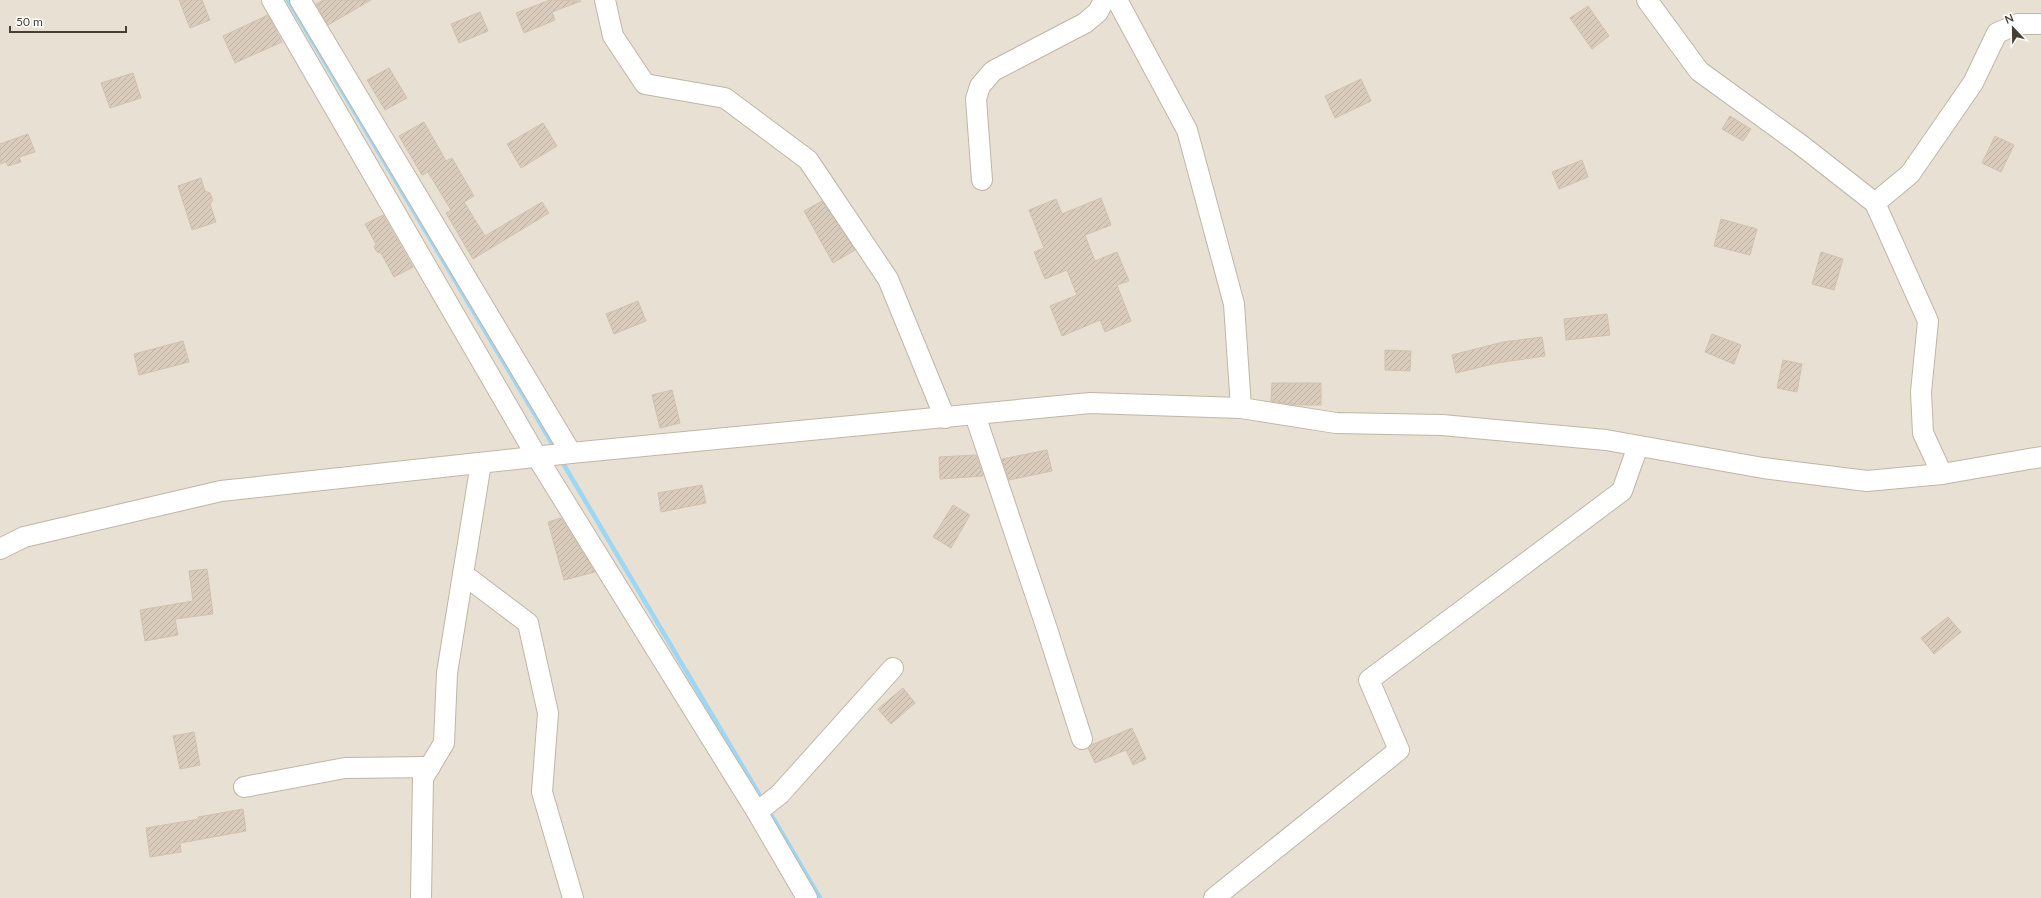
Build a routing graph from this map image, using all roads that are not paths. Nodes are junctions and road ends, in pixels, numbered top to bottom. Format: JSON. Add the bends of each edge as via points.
{"nodes":[{"id":1,"x":272,"y":0,"type":"edge"},
{"id":2,"x":300,"y":0,"type":"edge"},
{"id":3,"x":605,"y":0,"type":"edge"},
{"id":4,"x":1104,"y":0,"type":"edge"},
{"id":5,"x":1117,"y":0,"type":"edge"},
{"id":6,"x":1647,"y":0,"type":"edge"},
{"id":7,"x":2041,"y":24,"type":"edge"},
{"id":8,"x":982,"y":180,"type":"dead end"},
{"id":9,"x":1875,"y":203,"type":"junction"},
{"id":10,"x":1241,"y":408,"type":"junction"},
{"id":11,"x":975,"y":415,"type":"junction"},
{"id":12,"x":945,"y":418,"type":"junction"},
{"id":13,"x":1638,"y":446,"type":"junction"},
{"id":14,"x":571,"y":453,"type":"junction"},
{"id":15,"x":543,"y":457,"type":"junction"},
{"id":16,"x":2041,"y":457,"type":"edge"},
{"id":17,"x":481,"y":463,"type":"junction"},
{"id":18,"x":1942,"y":474,"type":"junction"},
{"id":19,"x":0,"y":549,"type":"edge"},
{"id":20,"x":463,"y":574,"type":"junction"},
{"id":21,"x":893,"y":668,"type":"dead end"},
{"id":22,"x":1082,"y":739,"type":"dead end"},
{"id":23,"x":430,"y":767,"type":"junction"},
{"id":24,"x":244,"y":787,"type":"dead end"},
{"id":25,"x":757,"y":812,"type":"junction"},
{"id":26,"x":421,"y":898,"type":"edge"},
{"id":27,"x":573,"y":898,"type":"edge"},
{"id":28,"x":806,"y":898,"type":"edge"},
{"id":29,"x":1214,"y":898,"type":"edge"}],
"edges":[{"from":1,"to":15,"type":"street"},
{"from":2,"to":14,"type":"street"},
{"from":3,"to":12,"type":"street","via":[[613,36],[644,84],[725,98],[808,160],[888,279]]},
{"from":4,"to":8,"type":"street","via":[[1098,12],[1085,23],[993,71],[980,86],[976,99]]},
{"from":5,"to":10,"type":"street","via":[[1187,130],[1234,304]]},
{"from":6,"to":9,"type":"street","via":[[1699,71]]},
{"from":7,"to":9,"type":"street","via":[[2018,24],[1997,33],[1973,83],[1910,174]]},
{"from":9,"to":18,"type":"street","via":[[1928,320],[1921,392],[1922,433]]},
{"from":10,"to":11,"type":"street","via":[[1090,403]]},
{"from":10,"to":13,"type":"street","via":[[1336,423],[1442,425],[1606,440]]},
{"from":11,"to":12,"type":"street"},
{"from":11,"to":22,"type":"street"},
{"from":12,"to":14,"type":"street"},
{"from":13,"to":18,"type":"street","via":[[1763,468],[1867,481]]},
{"from":13,"to":29,"type":"street","via":[[1622,491],[1369,680],[1399,750]]},
{"from":14,"to":15,"type":"street"},
{"from":15,"to":17,"type":"street"},
{"from":15,"to":25,"type":"street"},
{"from":16,"to":18,"type":"street"},
{"from":17,"to":19,"type":"street","via":[[221,491],[24,537]]},
{"from":17,"to":20,"type":"street"},
{"from":20,"to":23,"type":"street","via":[[447,673],[444,743]]},
{"from":20,"to":27,"type":"street","via":[[528,624],[548,713],[542,792]]},
{"from":21,"to":25,"type":"street","via":[[780,794]]},
{"from":23,"to":24,"type":"street","via":[[345,768]]},
{"from":23,"to":26,"type":"street","via":[[423,778]]},
{"from":25,"to":28,"type":"street"}]}
